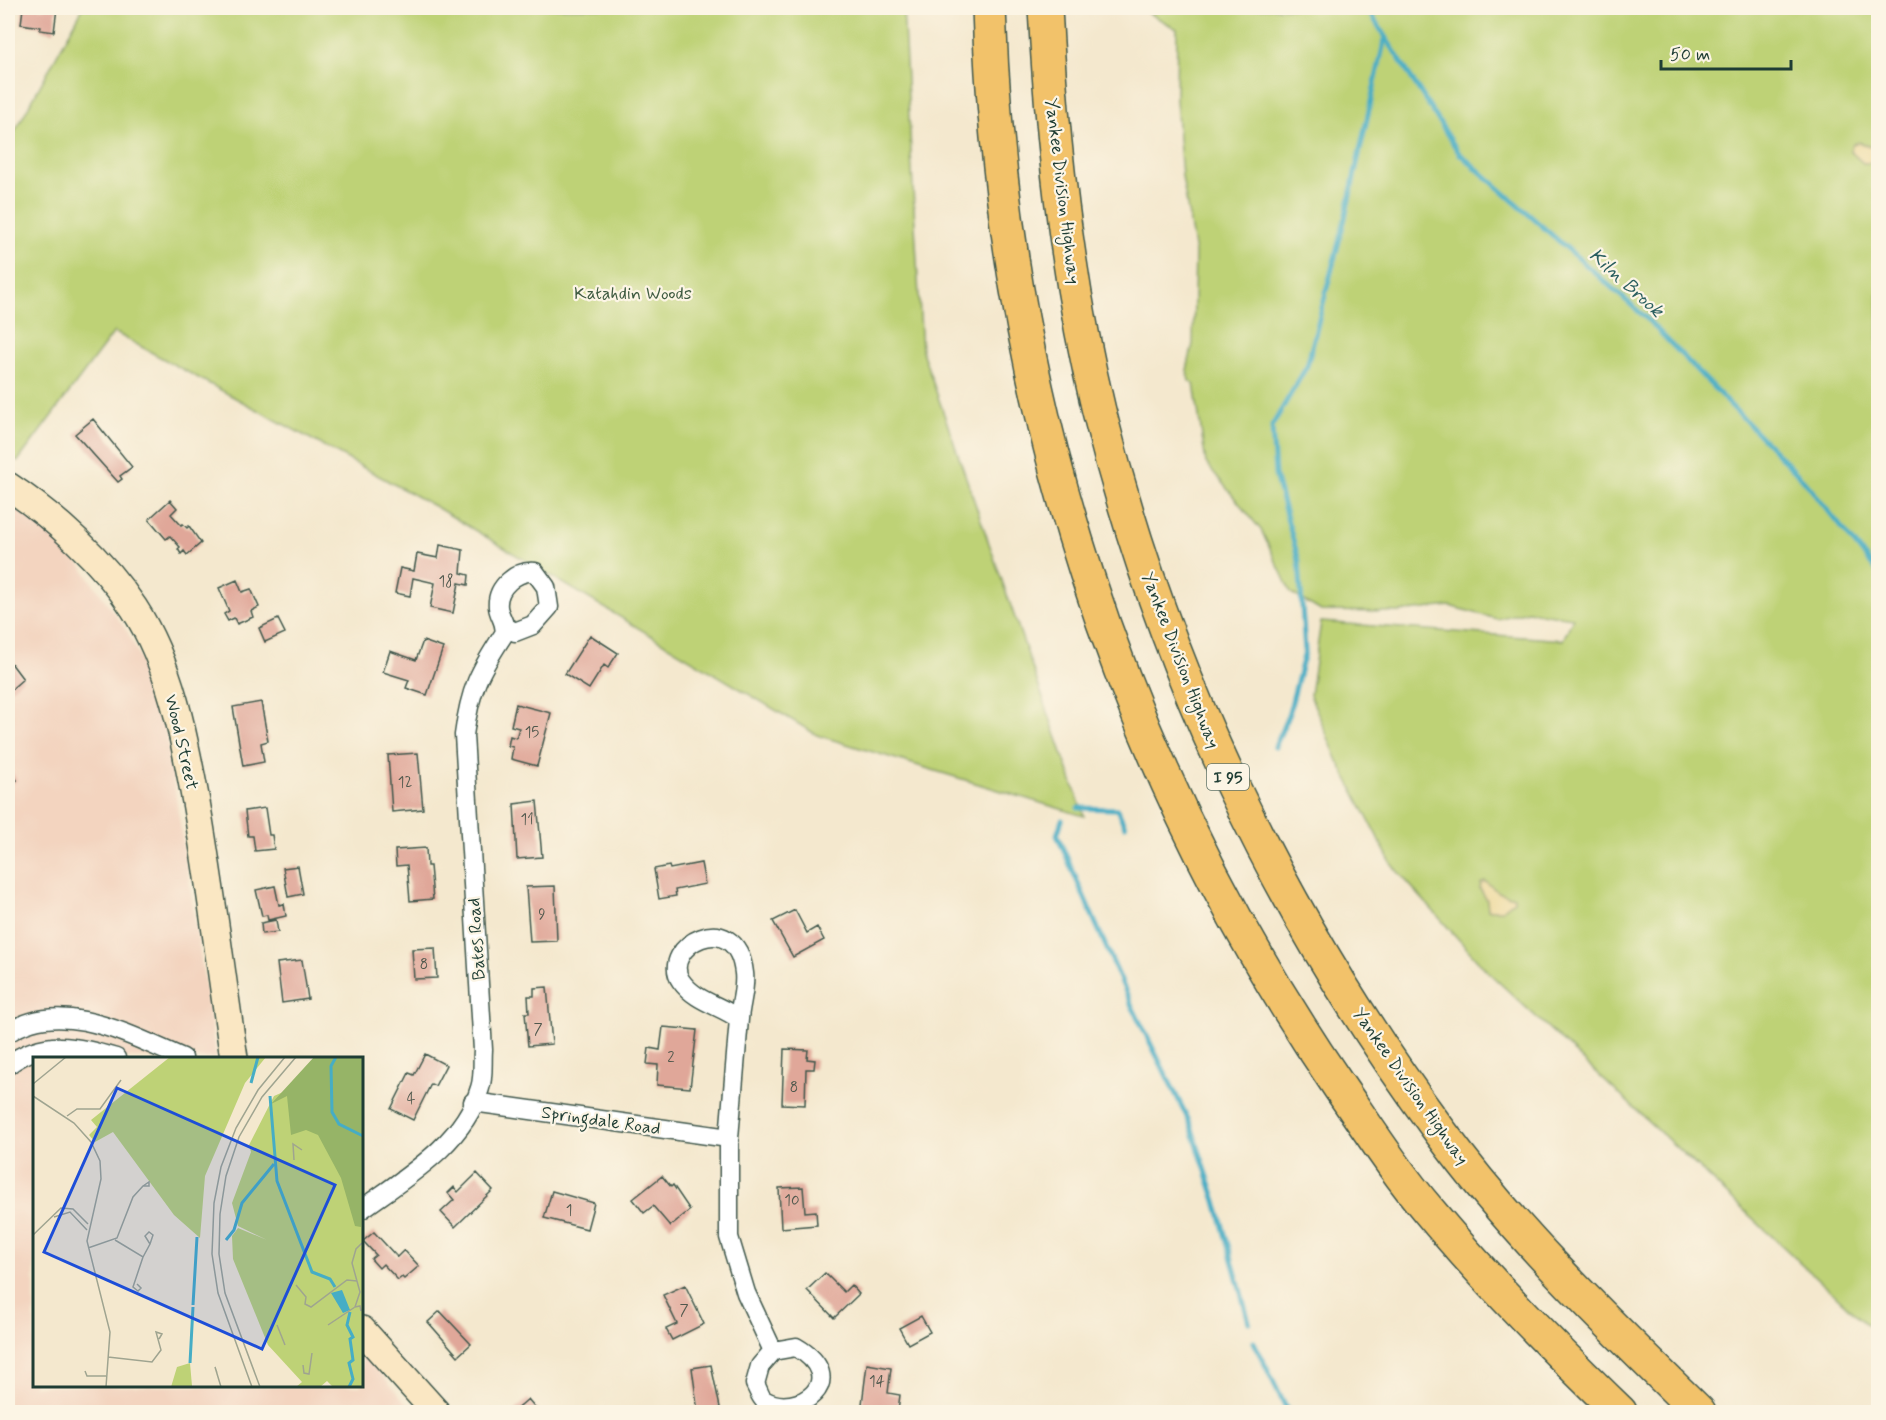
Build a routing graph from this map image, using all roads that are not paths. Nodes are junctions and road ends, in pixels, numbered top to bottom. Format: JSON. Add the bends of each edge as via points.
{"nodes":[{"id":1,"x":989,"y":8,"type":"edge"},
{"id":2,"x":1045,"y":8,"type":"edge"},
{"id":3,"x":8,"y":486,"type":"edge"},
{"id":4,"x":506,"y":627,"type":"dead end"},
{"id":5,"x":739,"y":1020,"type":"junction"},
{"id":6,"x":8,"y":1033,"type":"edge"},
{"id":7,"x":110,"y":1057,"type":"edge"},
{"id":8,"x":179,"y":1057,"type":"edge"},
{"id":9,"x":234,"y":1057,"type":"edge"},
{"id":10,"x":8,"y":1065,"type":"edge"},
{"id":11,"x":473,"y":1102,"type":"junction"},
{"id":12,"x":729,"y":1138,"type":"junction"},
{"id":13,"x":363,"y":1208,"type":"edge"},
{"id":14,"x":363,"y":1331,"type":"edge"},
{"id":15,"x":773,"y":1351,"type":"dead end"},
{"id":16,"x":436,"y":1413,"type":"edge"},
{"id":17,"x":1620,"y":1413,"type":"edge"},
{"id":18,"x":1699,"y":1413,"type":"edge"}],
"edges":[{"from":1,"to":17,"type":"highway","via":[[998,163],[1007,239],[1044,428],[1069,521],[1104,626],[1155,754],[1239,927],[1305,1037],[1387,1157],[1429,1211]]},
{"from":2,"to":18,"type":"highway","name":"Yankee Division Highway","number":"I 95","via":[[1059,181],[1098,406],[1150,581],[1181,671],[1218,756],[1319,951],[1439,1132],[1560,1272]]},
{"from":3,"to":9,"type":"street","name":"Wood Street","via":[[75,540],[114,582],[135,609],[159,655],[190,767]]},
{"from":4,"to":11,"type":"street","name":"Bates Road","via":[[478,674],[464,735],[483,1050],[481,1087]]},
{"from":5,"to":5,"type":"street","via":[[692,993],[680,979],[677,966],[684,950],[694,941],[708,935],[722,936],[735,947],[744,980]]},
{"from":5,"to":12,"type":"street"},
{"from":6,"to":8,"type":"street","via":[[39,1021],[75,1018],[117,1028]]},
{"from":7,"to":10,"type":"street","via":[[56,1046],[26,1052]]},
{"from":11,"to":12,"type":"street","name":"Springdale Road"},
{"from":11,"to":13,"type":"street","name":"Bates Road","via":[[450,1140]]},
{"from":12,"to":15,"type":"street","via":[[729,1237],[746,1293]]},
{"from":14,"to":16,"type":"street"}]}
